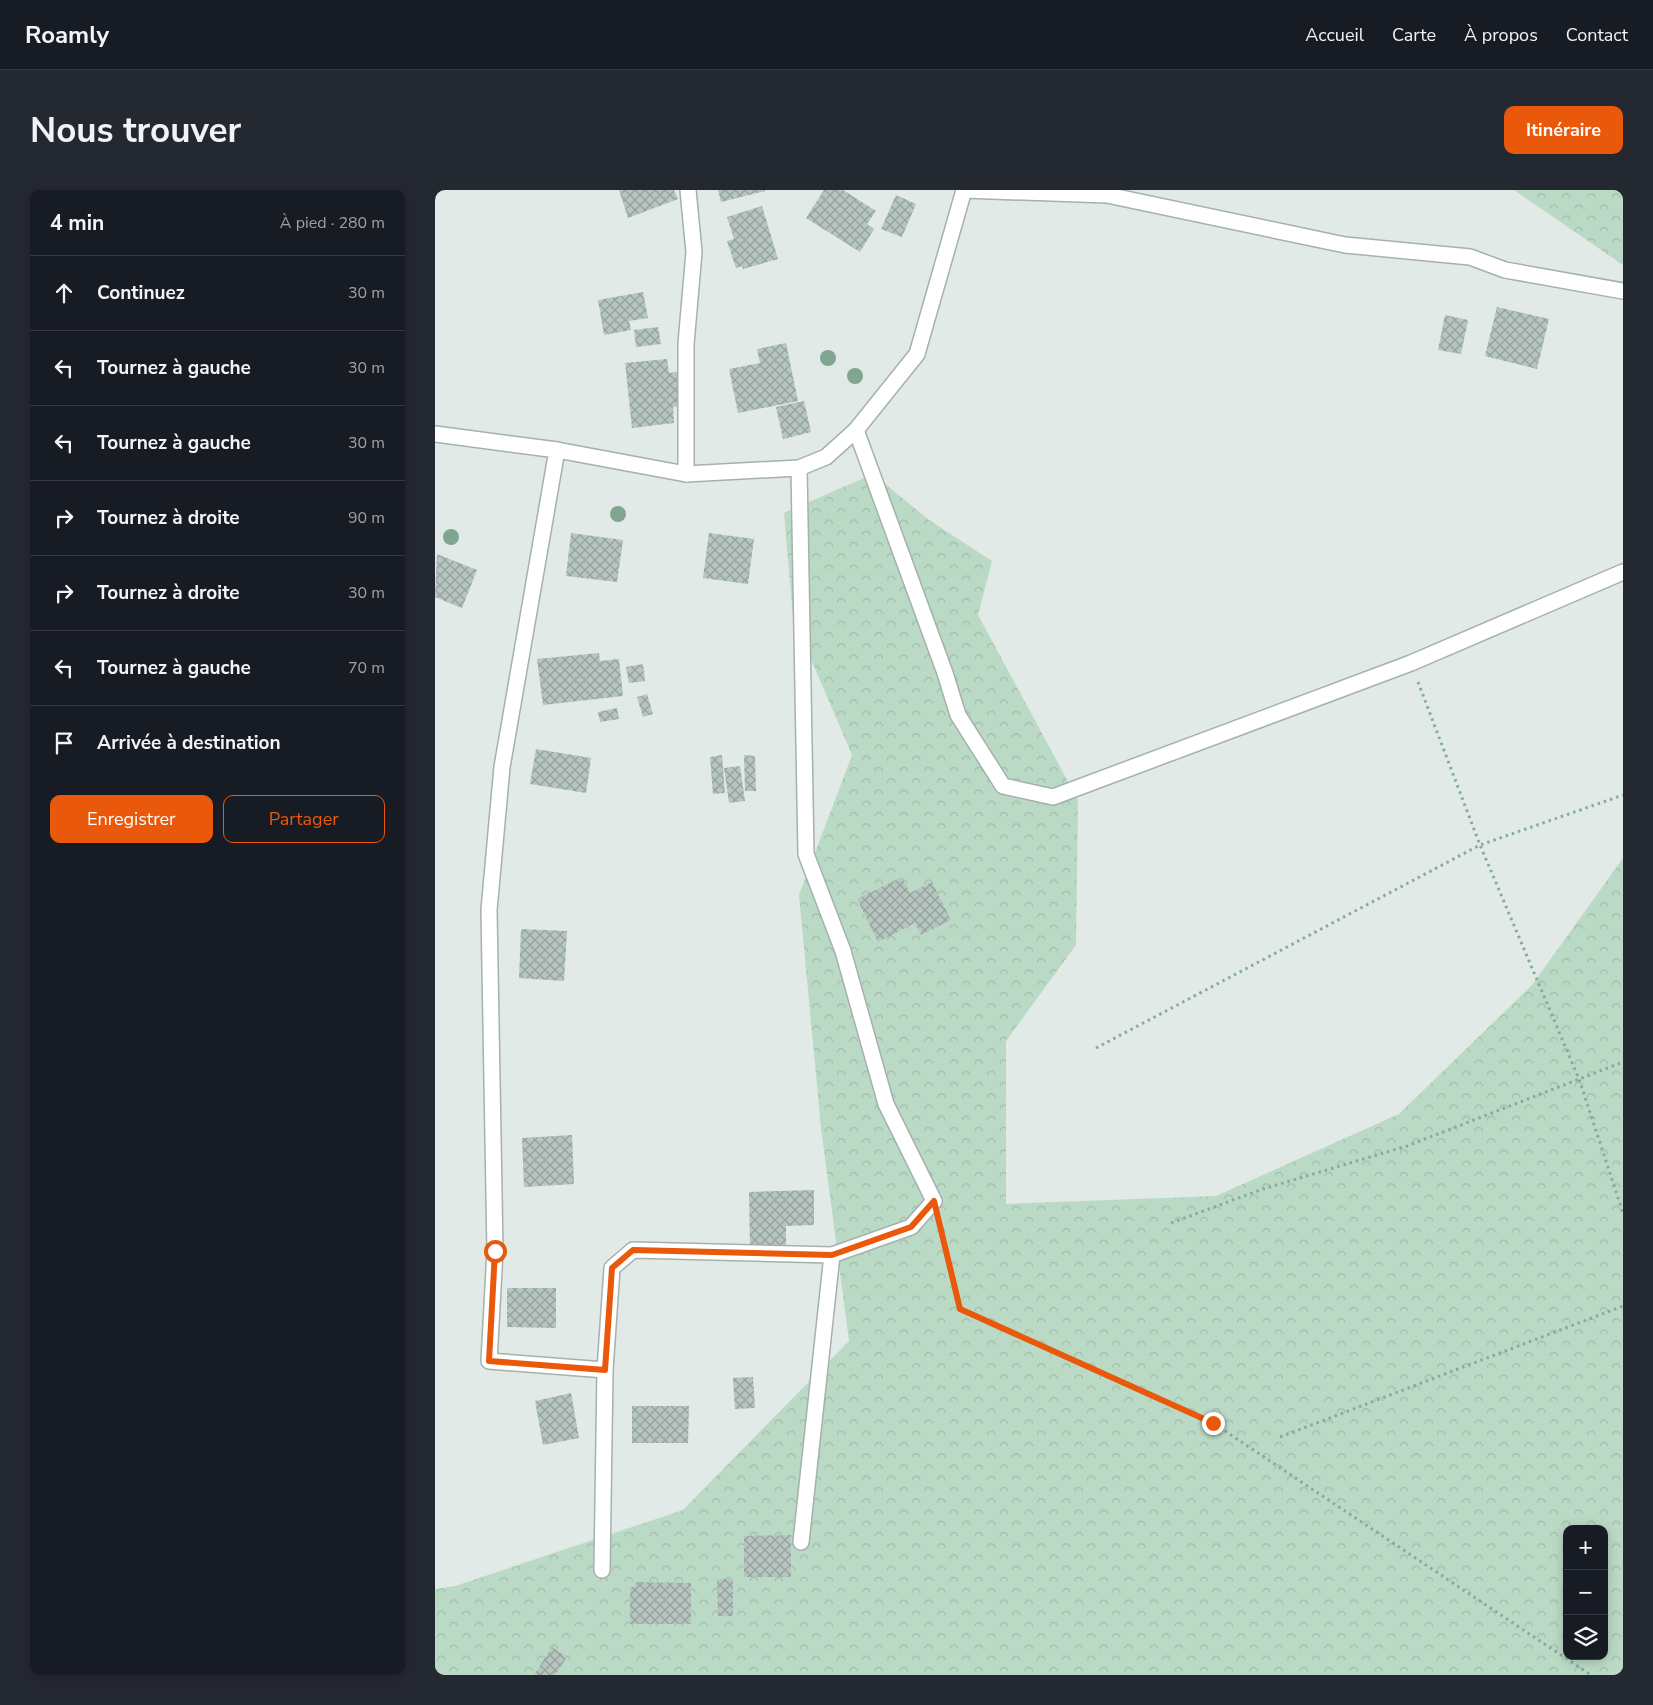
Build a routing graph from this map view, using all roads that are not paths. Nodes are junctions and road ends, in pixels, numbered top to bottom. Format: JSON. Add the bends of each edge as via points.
{"nodes":[{"id":1,"x":688,"y":190,"type":"edge"},
{"id":2,"x":964,"y":190,"type":"edge"},
{"id":3,"x":1623,"y":291,"type":"edge"},
{"id":4,"x":857,"y":430,"type":"junction"},
{"id":5,"x":435,"y":434,"type":"edge"},
{"id":6,"x":557,"y":450,"type":"junction"},
{"id":7,"x":799,"y":468,"type":"junction"},
{"id":8,"x":686,"y":474,"type":"junction"},
{"id":9,"x":1623,"y":572,"type":"edge"},
{"id":10,"x":832,"y":1255,"type":"junction"},
{"id":11,"x":605,"y":1370,"type":"junction"},
{"id":12,"x":801,"y":1542,"type":"dead end"},
{"id":13,"x":602,"y":1570,"type":"dead end"}],
"edges":[{"from":1,"to":8,"type":"street","via":[[694,252],[685,344]]},
{"from":2,"to":3,"type":"street","via":[[1107,195],[1345,245],[1470,257],[1505,270]]},
{"from":2,"to":4,"type":"street","via":[[917,354]]},
{"from":4,"to":7,"type":"street","via":[[826,457]]},
{"from":4,"to":9,"type":"street","via":[[945,673],[957,715],[1003,786],[1053,797],[1411,663]]},
{"from":5,"to":6,"type":"street"},
{"from":6,"to":8,"type":"street"},
{"from":6,"to":11,"type":"street","via":[[502,767],[489,910],[495,1251],[489,1361]]},
{"from":7,"to":8,"type":"street"},
{"from":7,"to":10,"type":"street","via":[[806,854],[843,951],[887,1104],[934,1201],[911,1227]]},
{"from":10,"to":11,"type":"street","via":[[633,1250],[612,1268]]},
{"from":10,"to":12,"type":"street"},
{"from":11,"to":13,"type":"street"}]}
